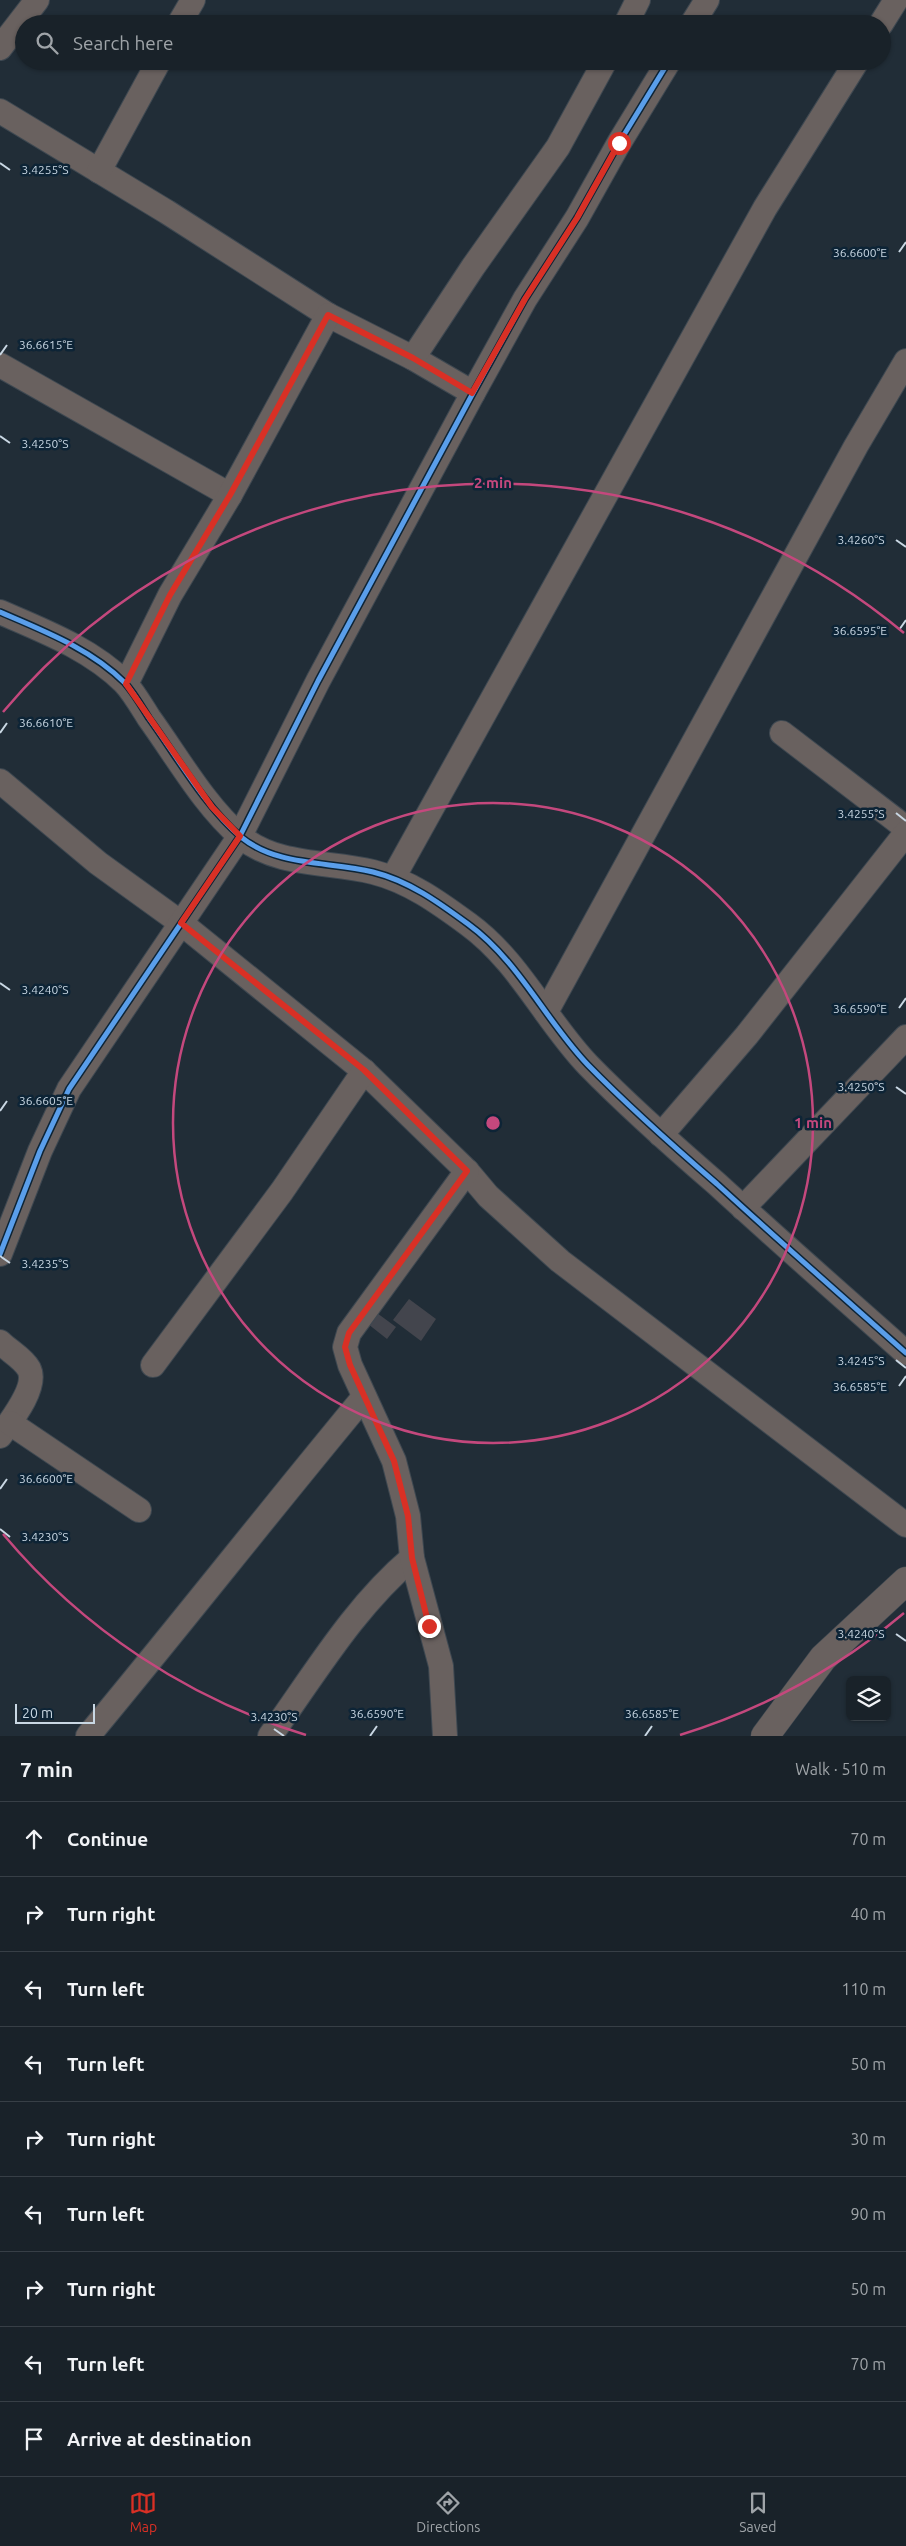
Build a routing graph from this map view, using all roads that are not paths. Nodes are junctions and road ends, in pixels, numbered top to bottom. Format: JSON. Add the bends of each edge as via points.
{"nodes":[{"id":1,"x":37,"y":0,"type":"edge"},
{"id":2,"x":193,"y":0,"type":"edge"},
{"id":3,"x":638,"y":0,"type":"edge"},
{"id":4,"x":707,"y":0,"type":"edge"},
{"id":5,"x":896,"y":0,"type":"edge"},
{"id":6,"x":25,"y":15,"type":"edge"},
{"id":7,"x":184,"y":15,"type":"edge"},
{"id":8,"x":630,"y":15,"type":"edge"},
{"id":9,"x":698,"y":15,"type":"edge"},
{"id":10,"x":887,"y":15,"type":"edge"},
{"id":11,"x":15,"y":29,"type":"edge"},
{"id":12,"x":0,"y":48,"type":"edge"},
{"id":13,"x":154,"y":70,"type":"edge"},
{"id":14,"x":600,"y":70,"type":"edge"},
{"id":15,"x":664,"y":70,"type":"edge"},
{"id":16,"x":851,"y":70,"type":"edge"},
{"id":17,"x":0,"y":111,"type":"edge"},
{"id":18,"x":99,"y":171,"type":"junction"},
{"id":19,"x":328,"y":315,"type":"junction"},
{"id":20,"x":413,"y":358,"type":"junction"},
{"id":21,"x":906,"y":361,"type":"edge"},
{"id":22,"x":0,"y":365,"type":"edge"},
{"id":23,"x":472,"y":393,"type":"junction"},
{"id":24,"x":230,"y":495,"type":"junction"},
{"id":25,"x":0,"y":612,"type":"edge"},
{"id":26,"x":126,"y":684,"type":"junction"},
{"id":27,"x":782,"y":733,"type":"dead end"},
{"id":28,"x":0,"y":781,"type":"edge"},
{"id":29,"x":906,"y":828,"type":"edge"},
{"id":30,"x":906,"y":833,"type":"edge"},
{"id":31,"x":240,"y":836,"type":"junction"},
{"id":32,"x":393,"y":878,"type":"junction"},
{"id":33,"x":181,"y":923,"type":"junction"},
{"id":34,"x":546,"y":1012,"type":"junction"},
{"id":35,"x":906,"y":1037,"type":"edge"},
{"id":36,"x":364,"y":1070,"type":"junction"},
{"id":37,"x":661,"y":1135,"type":"junction"},
{"id":38,"x":467,"y":1171,"type":"junction"},
{"id":39,"x":743,"y":1208,"type":"junction"},
{"id":40,"x":0,"y":1254,"type":"edge"},
{"id":41,"x":0,"y":1342,"type":"edge"},
{"id":42,"x":906,"y":1353,"type":"edge"},
{"id":43,"x":153,"y":1365,"type":"dead end"},
{"id":44,"x":364,"y":1397,"type":"junction"},
{"id":45,"x":5,"y":1430,"type":"edge"},
{"id":46,"x":139,"y":1510,"type":"dead end"},
{"id":47,"x":906,"y":1525,"type":"edge"},
{"id":48,"x":412,"y":1558,"type":"junction"},
{"id":49,"x":906,"y":1581,"type":"edge"},
{"id":50,"x":88,"y":1736,"type":"edge"},
{"id":51,"x":270,"y":1736,"type":"edge"},
{"id":52,"x":445,"y":1736,"type":"edge"},
{"id":53,"x":765,"y":1736,"type":"edge"}],
"edges":[{"from":1,"to":6,"type":"street"},
{"from":2,"to":7,"type":"street"},
{"from":3,"to":8,"type":"street"},
{"from":4,"to":9,"type":"street"},
{"from":5,"to":10,"type":"street"},
{"from":11,"to":12,"type":"street"},
{"from":13,"to":18,"type":"street"},
{"from":14,"to":20,"type":"street","via":[[558,147]]},
{"from":15,"to":23,"type":"street"},
{"from":16,"to":32,"type":"street","via":[[765,208]]},
{"from":17,"to":18,"type":"street"},
{"from":18,"to":19,"type":"street"},
{"from":19,"to":20,"type":"street"},
{"from":19,"to":24,"type":"street"},
{"from":20,"to":23,"type":"street"},
{"from":21,"to":34,"type":"street","via":[[856,446]]},
{"from":22,"to":24,"type":"street"},
{"from":23,"to":31,"type":"street","via":[[318,681]]},
{"from":24,"to":26,"type":"street","via":[[170,595]]},
{"from":25,"to":26,"type":"street","via":[[60,638]]},
{"from":26,"to":31,"type":"street","via":[[212,807]]},
{"from":27,"to":29,"type":"street"},
{"from":28,"to":33,"type":"street","via":[[98,862]]},
{"from":30,"to":37,"type":"street","via":[[747,1035]]},
{"from":31,"to":32,"type":"street","via":[[263,853]]},
{"from":31,"to":33,"type":"street"},
{"from":32,"to":34,"type":"street","via":[[421,891],[472,926],[505,958]]},
{"from":33,"to":36,"type":"street"},
{"from":33,"to":40,"type":"street","via":[[69,1089],[40,1151]]},
{"from":34,"to":37,"type":"street","via":[[559,1033],[588,1065]]},
{"from":35,"to":39,"type":"street"},
{"from":36,"to":38,"type":"street"},
{"from":36,"to":43,"type":"street","via":[[282,1191]]},
{"from":37,"to":39,"type":"street"},
{"from":38,"to":44,"type":"street","via":[[349,1333],[345,1347]]},
{"from":38,"to":47,"type":"street","via":[[488,1196],[560,1261]]},
{"from":39,"to":42,"type":"street"},
{"from":41,"to":45,"type":"street","via":[[30,1371],[30,1382],[19,1410]]},
{"from":44,"to":48,"type":"street","via":[[394,1461],[408,1516]]},
{"from":44,"to":50,"type":"street"},
{"from":45,"to":46,"type":"street"},
{"from":48,"to":51,"type":"street","via":[[388,1578],[359,1612]]},
{"from":48,"to":52,"type":"street","via":[[441,1666]]},
{"from":49,"to":53,"type":"street","via":[[822,1658]]}]}
